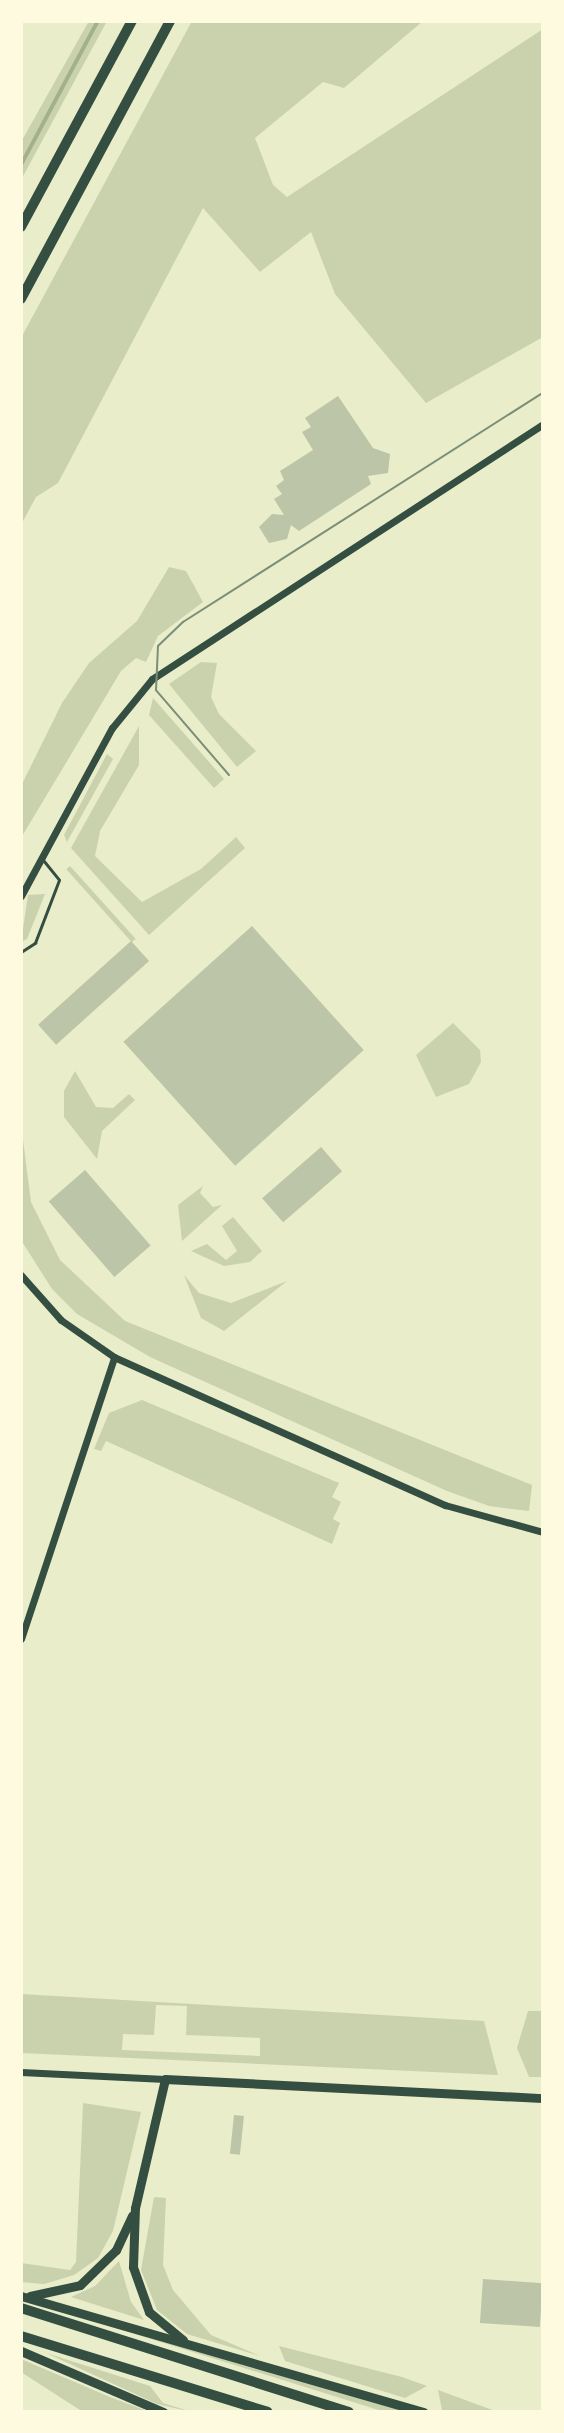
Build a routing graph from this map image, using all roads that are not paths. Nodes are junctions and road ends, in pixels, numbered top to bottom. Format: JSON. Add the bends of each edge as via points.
{"nodes":[{"id":1,"x":132,"y":21,"type":"edge"},
{"id":2,"x":170,"y":21,"type":"edge"},
{"id":3,"x":21,"y":226,"type":"edge"},
{"id":4,"x":21,"y":299,"type":"edge"},
{"id":5,"x":543,"y":424,"type":"edge"},
{"id":6,"x":40,"y":856,"type":"junction"},
{"id":7,"x":21,"y":896,"type":"edge"},
{"id":8,"x":21,"y":952,"type":"edge"},
{"id":9,"x":21,"y":1275,"type":"edge"},
{"id":10,"x":114,"y":1357,"type":"junction"},
{"id":11,"x":543,"y":1532,"type":"edge"},
{"id":12,"x":21,"y":1639,"type":"edge"},
{"id":13,"x":21,"y":2072,"type":"edge"},
{"id":14,"x":165,"y":2079,"type":"junction"},
{"id":15,"x":543,"y":2098,"type":"edge"},
{"id":16,"x":135,"y":2208,"type":"junction"},
{"id":17,"x":21,"y":2296,"type":"edge"},
{"id":18,"x":21,"y":2308,"type":"edge"},
{"id":19,"x":21,"y":2336,"type":"edge"},
{"id":20,"x":183,"y":2340,"type":"junction"},
{"id":21,"x":21,"y":2351,"type":"edge"},
{"id":22,"x":163,"y":2412,"type":"edge"},
{"id":23,"x":268,"y":2412,"type":"edge"},
{"id":24,"x":349,"y":2412,"type":"edge"},
{"id":25,"x":424,"y":2412,"type":"edge"}],
"edges":[{"from":1,"to":3,"type":"main road"},
{"from":2,"to":4,"type":"main road"},
{"from":5,"to":6,"type":"street","via":[[152,679],[112,728]]},
{"from":6,"to":7,"type":"street"},
{"from":6,"to":8,"type":"lane","via":[[59,880],[35,943]]},
{"from":9,"to":10,"type":"street","via":[[47,1307]]},
{"from":10,"to":11,"type":"street","via":[[445,1504]]},
{"from":10,"to":12,"type":"street"},
{"from":13,"to":14,"type":"street"},
{"from":14,"to":15,"type":"main road"},
{"from":14,"to":16,"type":"main road"},
{"from":16,"to":17,"type":"main road","via":[[116,2250],[80,2285]]},
{"from":16,"to":20,"type":"main road","via":[[136,2284],[157,2322]]},
{"from":17,"to":20,"type":"main road"},
{"from":18,"to":24,"type":"main road"},
{"from":19,"to":23,"type":"main road"},
{"from":20,"to":25,"type":"main road"},
{"from":21,"to":22,"type":"main road"}]}
